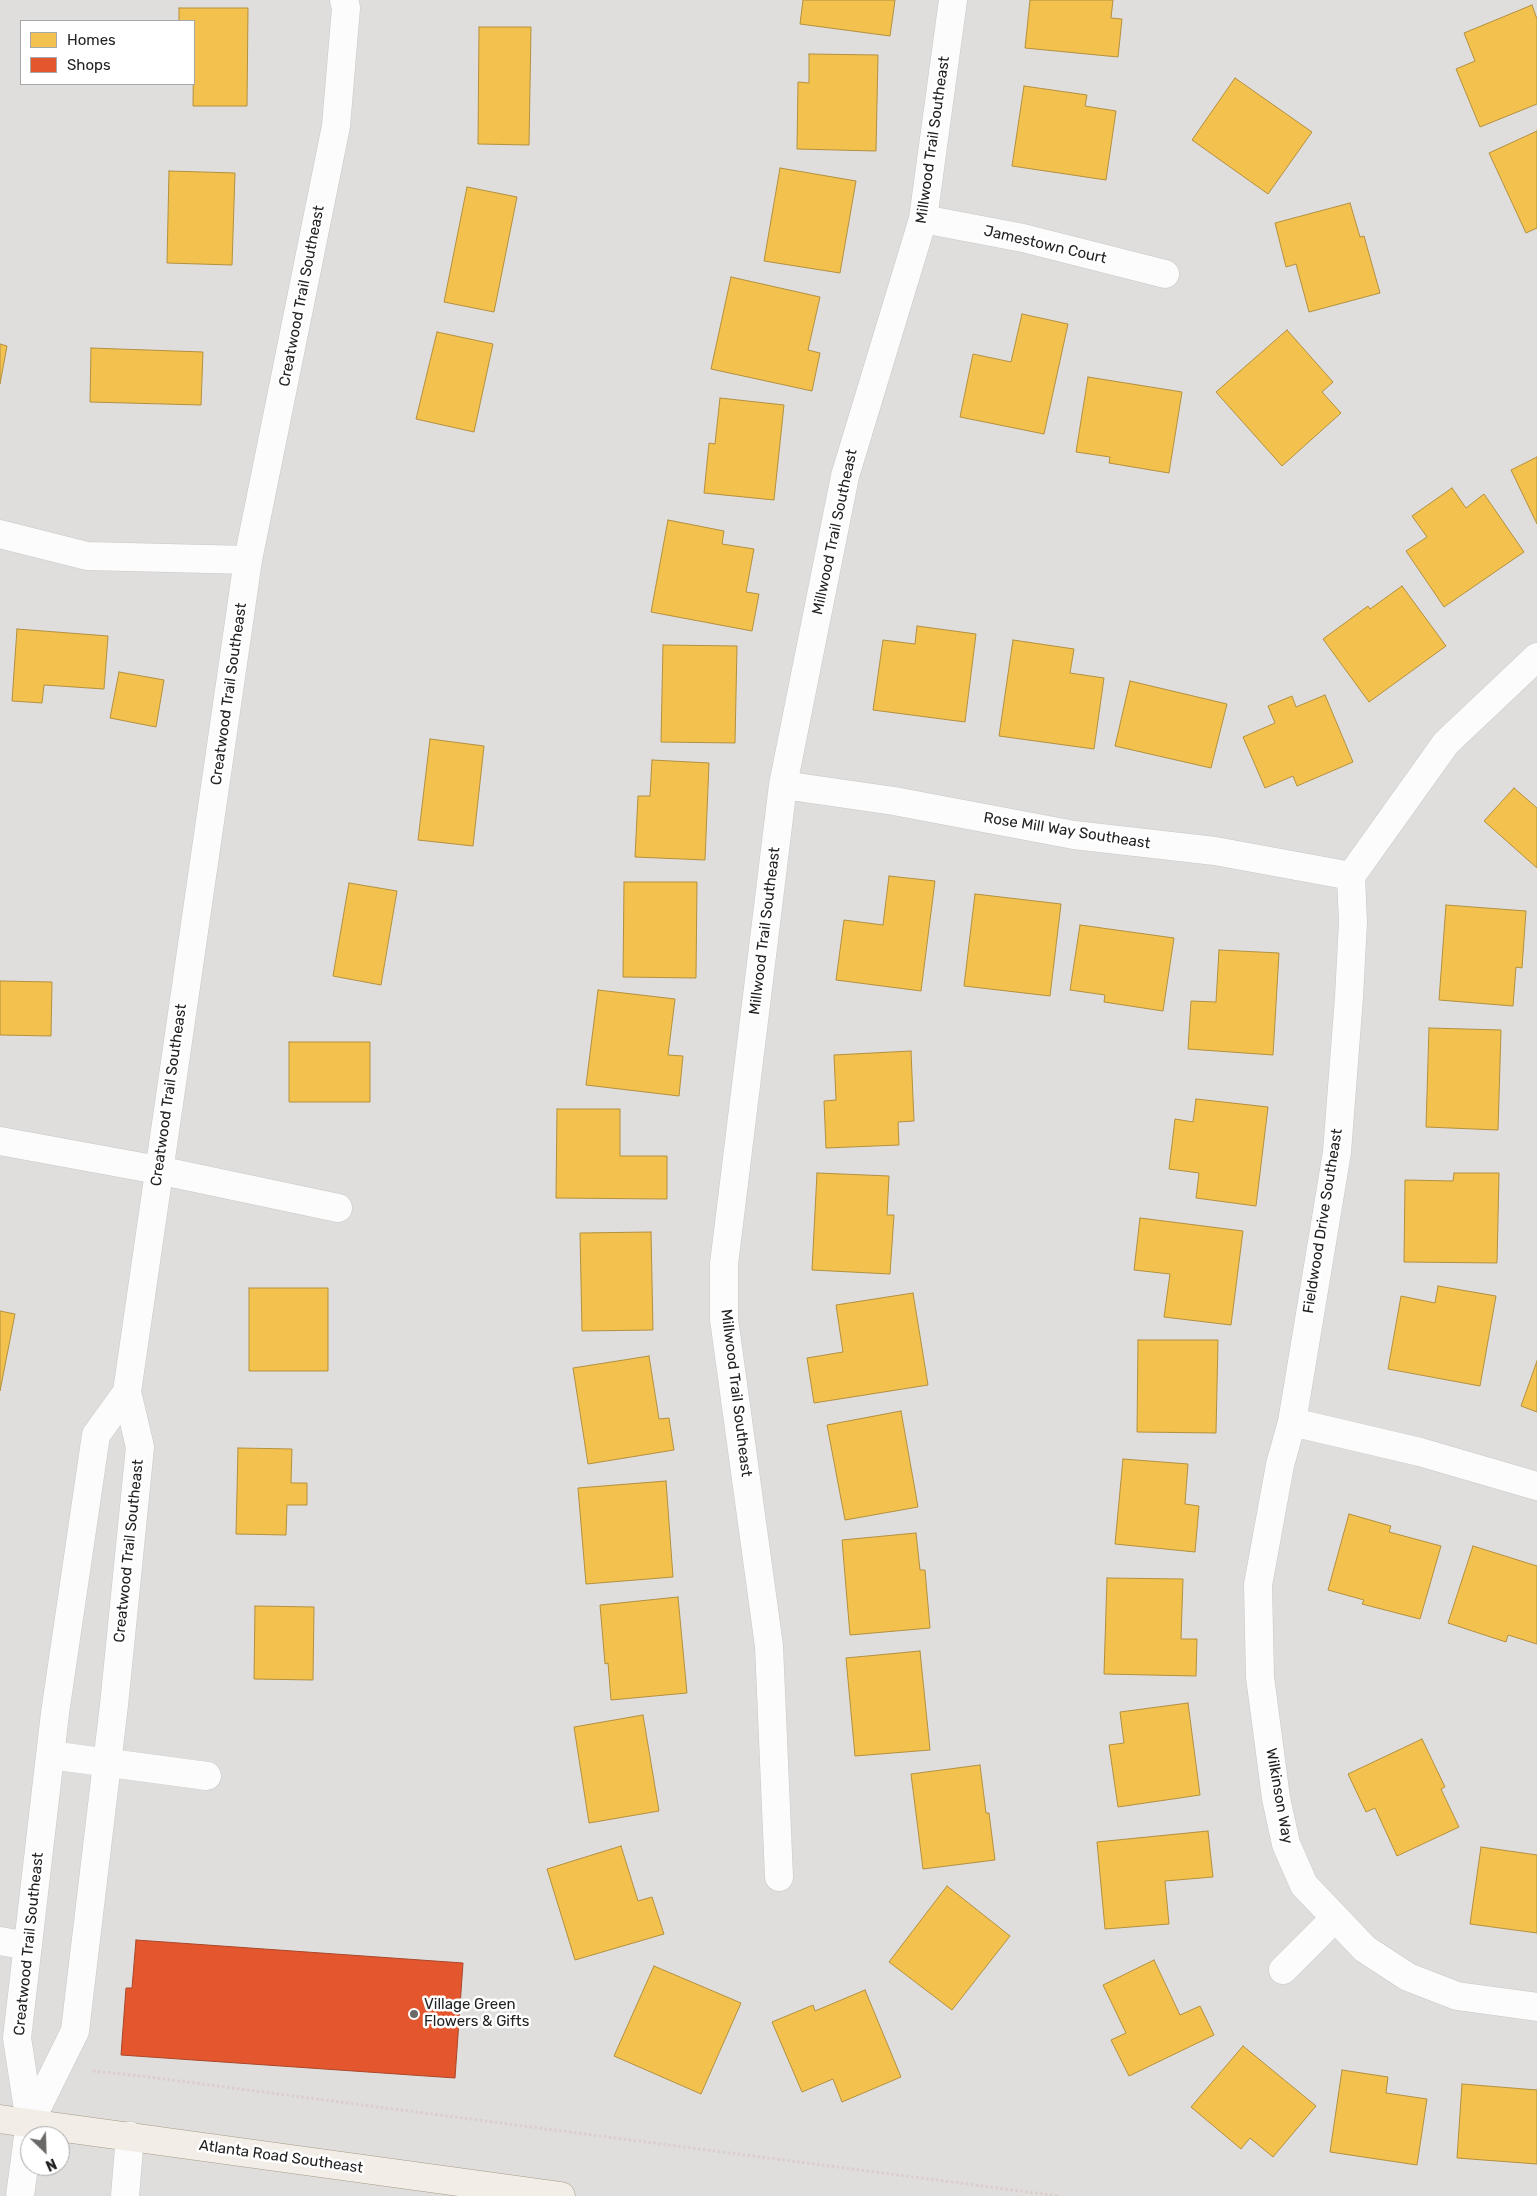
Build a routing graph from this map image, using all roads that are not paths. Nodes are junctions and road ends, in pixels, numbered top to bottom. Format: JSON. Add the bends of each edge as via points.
{"nodes":[{"id":1,"x":344,"y":0,"type":"edge"},
{"id":2,"x":953,"y":0,"type":"edge"},
{"id":3,"x":923,"y":219,"type":"junction"},
{"id":4,"x":1165,"y":274,"type":"dead end"},
{"id":5,"x":0,"y":534,"type":"edge"},
{"id":6,"x":248,"y":560,"type":"junction"},
{"id":7,"x":1537,"y":657,"type":"edge"},
{"id":8,"x":783,"y":785,"type":"junction"},
{"id":9,"x":1352,"y":876,"type":"junction"},
{"id":10,"x":0,"y":1141,"type":"edge"},
{"id":11,"x":158,"y":1170,"type":"junction"},
{"id":12,"x":338,"y":1208,"type":"dead end"},
{"id":13,"x":127,"y":1392,"type":"junction"},
{"id":14,"x":1292,"y":1422,"type":"junction"},
{"id":15,"x":1537,"y":1486,"type":"edge"},
{"id":16,"x":1268,"y":1730,"type":"joint"},
{"id":17,"x":50,"y":1755,"type":"junction"},
{"id":18,"x":107,"y":1762,"type":"junction"},
{"id":19,"x":206,"y":1776,"type":"dead end"},
{"id":20,"x":779,"y":1877,"type":"dead end"},
{"id":21,"x":1334,"y":1919,"type":"junction"},
{"id":22,"x":0,"y":1941,"type":"edge"},
{"id":23,"x":28,"y":1946,"type":"junction"},
{"id":24,"x":1283,"y":1970,"type":"dead end"},
{"id":25,"x":1537,"y":2007,"type":"edge"},
{"id":26,"x":0,"y":2119,"type":"edge"},
{"id":27,"x":30,"y":2122,"type":"junction"},
{"id":28,"x":130,"y":2136,"type":"junction"},
{"id":29,"x":20,"y":2196,"type":"edge"},
{"id":30,"x":126,"y":2196,"type":"edge"},
{"id":31,"x":561,"y":2196,"type":"edge"}],
"edges":[{"from":1,"to":6,"type":"street","name":"Creatwood Trail Southeast","via":[[346,8],[336,126]]},
{"from":2,"to":3,"type":"street","name":"Millwood Trail Southeast"},
{"from":3,"to":4,"type":"street","name":"Jamestown Court","via":[[1023,238]]},
{"from":3,"to":8,"type":"street","name":"Millwood Trail Southeast","via":[[845,476]]},
{"from":5,"to":6,"type":"street","via":[[86,556]]},
{"from":6,"to":11,"type":"street","name":"Creatwood Trail Southeast"},
{"from":7,"to":9,"type":"street","via":[[1446,743]]},
{"from":8,"to":9,"type":"street","name":"Rose Mill Way Southeast","via":[[894,801],[1074,835],[1214,850]]},
{"from":8,"to":20,"type":"street","name":"Millwood Trail Southeast","via":[[724,1264],[724,1319],[769,1646]]},
{"from":9,"to":14,"type":"street","name":"Fieldwood Drive Southeast","via":[[1349,997],[1336,1152]]},
{"from":10,"to":11,"type":"street"},
{"from":11,"to":12,"type":"street"},
{"from":11,"to":13,"type":"street","name":"Creatwood Trail Southeast"},
{"from":13,"to":17,"type":"street","name":"Creatwood Trail Southeast","via":[[96,1435]]},
{"from":13,"to":18,"type":"street","name":"Creatwood Trail Southeast","via":[[140,1447]]},
{"from":14,"to":15,"type":"street","via":[[1420,1452]]},
{"from":14,"to":16,"type":"street","name":"Fieldwood Drive Southeast","via":[[1280,1465],[1258,1585],[1260,1677]]},
{"from":16,"to":21,"type":"street","name":"Wilkinson Way","via":[[1276,1798],[1286,1844],[1304,1885]]},
{"from":17,"to":18,"type":"street"},
{"from":17,"to":23,"type":"street","name":"Creatwood Trail Southeast"},
{"from":18,"to":19,"type":"street"},
{"from":18,"to":27,"type":"street","name":"Creatwood Trail Southeast","via":[[74,2031]]},
{"from":21,"to":24,"type":"street"},
{"from":21,"to":25,"type":"street","name":"Wilkinson Way","via":[[1365,1949],[1408,1977],[1457,1996]]},
{"from":22,"to":23,"type":"street"},
{"from":23,"to":27,"type":"street","name":"Creatwood Trail Southeast","via":[[17,2038]]},
{"from":26,"to":27,"type":"main road","name":"Atlanta Road Southeast"},
{"from":27,"to":28,"type":"main road","name":"Atlanta Road Southeast"},
{"from":27,"to":29,"type":"street"},
{"from":28,"to":30,"type":"street"},
{"from":28,"to":31,"type":"main road","name":"Atlanta Road Southeast"}]}
